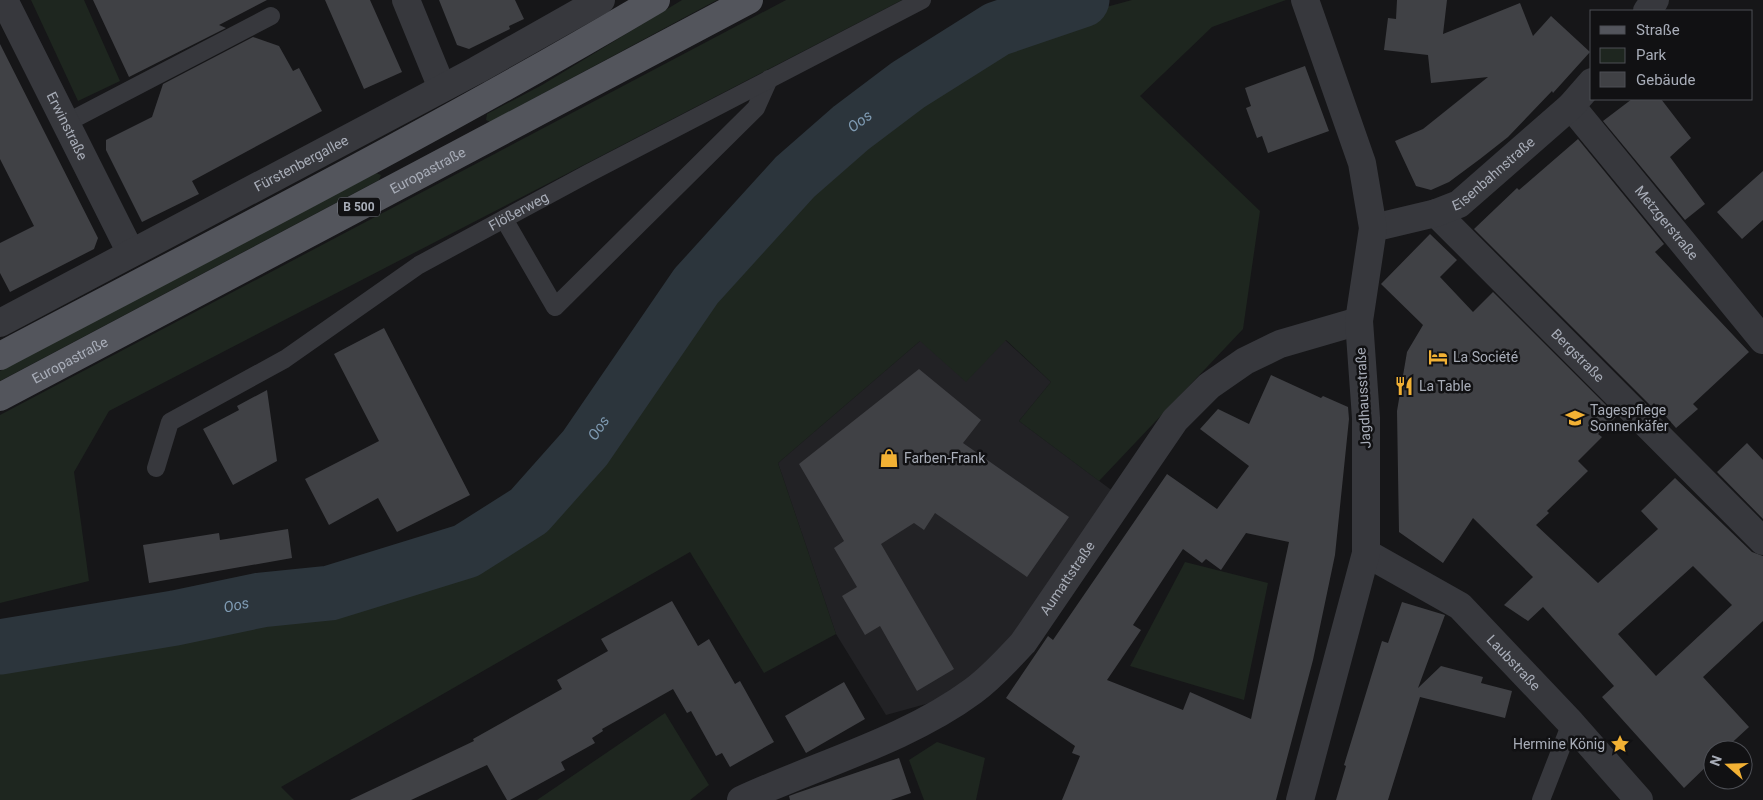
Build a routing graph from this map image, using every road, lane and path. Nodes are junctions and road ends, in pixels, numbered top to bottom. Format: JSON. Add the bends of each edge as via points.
{"nodes":[{"id":1,"x":4,"y":0,"type":"edge"},
{"id":2,"x":406,"y":0,"type":"edge"},
{"id":3,"x":601,"y":0,"type":"edge"},
{"id":4,"x":656,"y":0,"type":"edge"},
{"id":5,"x":750,"y":0,"type":"edge"},
{"id":6,"x":922,"y":0,"type":"edge"},
{"id":7,"x":1305,"y":0,"type":"edge"},
{"id":8,"x":271,"y":16,"type":"dead end"},
{"id":9,"x":769,"y":79,"type":"junction"},
{"id":10,"x":1590,"y":84,"type":"edge"},
{"id":11,"x":442,"y":88,"type":"junction"},
{"id":12,"x":1571,"y":106,"type":"junction"},
{"id":13,"x":66,"y":123,"type":"junction"},
{"id":14,"x":1436,"y":213,"type":"junction"},
{"id":15,"x":504,"y":219,"type":"junction"},
{"id":16,"x":1373,"y":228,"type":"junction"},
{"id":17,"x":131,"y":253,"type":"junction"},
{"id":18,"x":1359,"y":321,"type":"junction"},
{"id":19,"x":0,"y":323,"type":"edge"},
{"id":20,"x":1763,"y":340,"type":"edge"},
{"id":21,"x":0,"y":356,"type":"edge"},
{"id":22,"x":0,"y":397,"type":"edge"},
{"id":23,"x":156,"y":468,"type":"dead end"},
{"id":24,"x":1763,"y":541,"type":"edge"},
{"id":25,"x":1366,"y":553,"type":"junction"},
{"id":26,"x":1571,"y":723,"type":"junction"},
{"id":27,"x":741,"y":800,"type":"edge"},
{"id":28,"x":1300,"y":800,"type":"edge"},
{"id":29,"x":1541,"y":800,"type":"edge"},
{"id":30,"x":1639,"y":800,"type":"edge"}],
"edges":[{"from":1,"to":13,"type":"street","name":"Erwinstraße"},
{"from":2,"to":11,"type":"street"},
{"from":3,"to":11,"type":"street","name":"Fürstenbergallee"},
{"from":4,"to":21,"type":"main road","number":"B 500","via":[[435,126]]},
{"from":5,"to":22,"type":"main road","name":"Europastraße","number":"B 500"},
{"from":6,"to":9,"type":"lane","name":"Flößerweg"},
{"from":7,"to":16,"type":"street","name":"Jagdhausstraße","via":[[1362,163]]},
{"from":8,"to":13,"type":"lane"},
{"from":9,"to":15,"type":"lane","name":"Flößerweg"},
{"from":9,"to":15,"type":"lane","via":[[756,108],[555,307]]},
{"from":10,"to":12,"type":"street","name":"Eisenbahnstraße"},
{"from":11,"to":17,"type":"street","name":"Fürstenbergallee"},
{"from":12,"to":14,"type":"street","name":"Eisenbahnstraße","via":[[1460,204]]},
{"from":12,"to":20,"type":"street","name":"Metzgerstraße"},
{"from":13,"to":17,"type":"street","name":"Erwinstraße"},
{"from":14,"to":16,"type":"street","name":"Eisenbahnstraße"},
{"from":14,"to":24,"type":"street","name":"Bergstraße"},
{"from":15,"to":23,"type":"lane","name":"Flößerweg","via":[[418,265],[285,359],[170,422]]},
{"from":16,"to":18,"type":"street","name":"Jagdhausstraße"},
{"from":17,"to":19,"type":"street","name":"Fürstenbergallee"},
{"from":18,"to":25,"type":"street","name":"Jagdhausstraße","via":[[1366,418]]},
{"from":18,"to":27,"type":"street","name":"Aumattstraße","via":[[1280,344],[1244,361],[1209,386],[1175,420],[1022,643],[973,691],[914,726]]},
{"from":25,"to":26,"type":"street","name":"Laubstraße","via":[[1460,606]]},
{"from":25,"to":28,"type":"street","name":"Jagdhausstraße"},
{"from":26,"to":29,"type":"lane"},
{"from":26,"to":30,"type":"street","name":"Laubstraße"}]}
